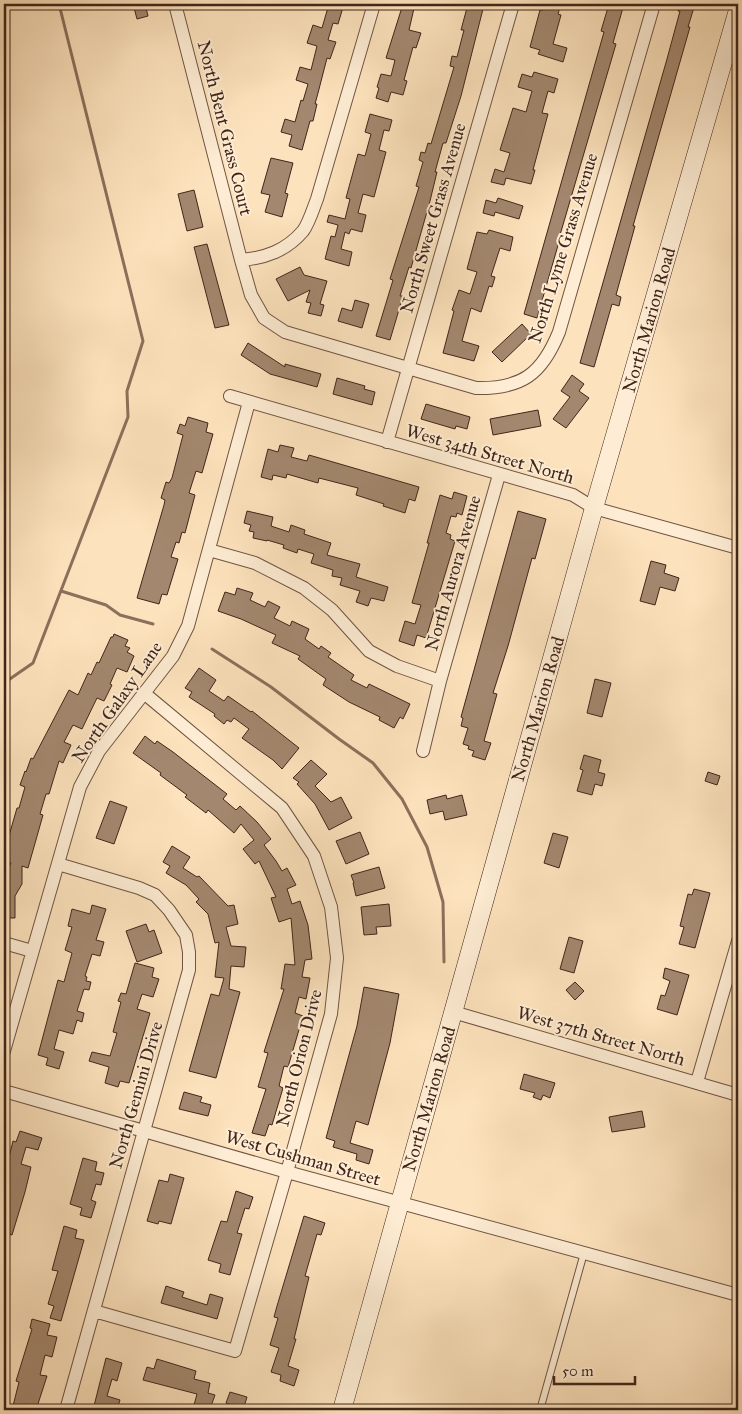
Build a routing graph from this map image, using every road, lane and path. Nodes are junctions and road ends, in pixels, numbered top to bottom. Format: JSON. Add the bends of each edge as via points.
{"nodes":[{"id":1,"x":175,"y":4,"type":"edge"},
{"id":2,"x":374,"y":4,"type":"edge"},
{"id":3,"x":513,"y":4,"type":"edge"},
{"id":4,"x":654,"y":4,"type":"edge"},
{"id":5,"x":738,"y":10,"type":"edge"},
{"id":6,"x":241,"y":260,"type":"junction"},
{"id":7,"x":408,"y":368,"type":"junction"},
{"id":8,"x":230,"y":396,"type":"dead end"},
{"id":9,"x":249,"y":402,"type":"junction"},
{"id":10,"x":387,"y":442,"type":"junction"},
{"id":11,"x":499,"y":475,"type":"junction"},
{"id":12,"x":594,"y":508,"type":"junction"},
{"id":13,"x":738,"y":548,"type":"edge"},
{"id":14,"x":209,"y":550,"type":"junction"},
{"id":15,"x":440,"y":681,"type":"junction"},
{"id":16,"x":144,"y":693,"type":"junction"},
{"id":17,"x":423,"y":751,"type":"dead end"},
{"id":18,"x":58,"y":864,"type":"junction"},
{"id":19,"x":738,"y":941,"type":"edge"},
{"id":20,"x":4,"y":943,"type":"edge"},
{"id":21,"x":32,"y":951,"type":"junction"},
{"id":22,"x":454,"y":1012,"type":"junction"},
{"id":23,"x":4,"y":1051,"type":"edge"},
{"id":24,"x":697,"y":1082,"type":"junction"},
{"id":25,"x":4,"y":1091,"type":"edge"},
{"id":26,"x":738,"y":1094,"type":"edge"},
{"id":27,"x":144,"y":1131,"type":"junction"},
{"id":28,"x":287,"y":1172,"type":"junction"},
{"id":29,"x":400,"y":1203,"type":"junction"},
{"id":30,"x":584,"y":1253,"type":"junction"},
{"id":31,"x":738,"y":1295,"type":"edge"},
{"id":32,"x":94,"y":1311,"type":"junction"},
{"id":33,"x":66,"y":1410,"type":"edge"},
{"id":34,"x":342,"y":1410,"type":"edge"},
{"id":35,"x":540,"y":1410,"type":"edge"}],
"edges":[{"from":1,"to":6,"type":"street","name":"North Bent Grass Court"},
{"from":2,"to":6,"type":"street","via":[[317,199],[303,230],[283,249],[262,258]]},
{"from":3,"to":7,"type":"street","name":"North Sweet Grass Avenue"},
{"from":4,"to":7,"type":"street","name":"North Lyme Grass Avenue","via":[[551,351],[538,369],[506,387],[476,388]]},
{"from":5,"to":12,"type":"main road","name":"North Marion Road"},
{"from":6,"to":7,"type":"street","name":"North Bent Grass Court","via":[[251,295],[264,318],[285,332]]},
{"from":7,"to":10,"type":"street","name":"North Sweet Grass Avenue"},
{"from":8,"to":9,"type":"street","name":"West 34th Street North"},
{"from":9,"to":10,"type":"street","name":"West 34th Street North"},
{"from":9,"to":14,"type":"street","name":"North Galaxy Lane"},
{"from":10,"to":11,"type":"street","name":"West 34th Street North"},
{"from":11,"to":12,"type":"street","name":"West 34th Street North","via":[[573,495]]},
{"from":11,"to":15,"type":"street","name":"North Aurora Avenue"},
{"from":12,"to":13,"type":"street","name":"West 34th Street North"},
{"from":12,"to":22,"type":"main road","name":"North Marion Road"},
{"from":14,"to":15,"type":"street","via":[[255,563],[304,588],[332,610],[370,652],[397,666]]},
{"from":14,"to":16,"type":"street","name":"North Galaxy Lane","via":[[188,626],[173,656]]},
{"from":15,"to":17,"type":"street","name":"North Aurora Avenue"},
{"from":16,"to":18,"type":"street","name":"North Galaxy Lane","via":[[99,751],[80,787]]},
{"from":16,"to":28,"type":"street","name":"North Orion Drive","via":[[282,808],[314,856],[331,907],[337,958],[331,1014]]},
{"from":18,"to":21,"type":"street","name":"North Galaxy Lane"},
{"from":18,"to":27,"type":"street","name":"North Gemini Drive","via":[[155,895],[186,935],[189,970]]},
{"from":19,"to":24,"type":"street"},
{"from":20,"to":21,"type":"street"},
{"from":21,"to":23,"type":"street","name":"North Galaxy Lane"},
{"from":22,"to":24,"type":"street","name":"West 37th Street North"},
{"from":22,"to":29,"type":"main road","name":"North Marion Road"},
{"from":24,"to":26,"type":"street","name":"West 37th Street North"},
{"from":25,"to":27,"type":"street","name":"West Cushman Street"},
{"from":27,"to":28,"type":"street","name":"West Cushman Street"},
{"from":27,"to":32,"type":"street","name":"North Gemini Drive"},
{"from":28,"to":29,"type":"street","name":"West Cushman Street"},
{"from":28,"to":32,"type":"street","name":"North Orion Drive","via":[[235,1351]]},
{"from":29,"to":30,"type":"street","name":"West Cushman Street"},
{"from":29,"to":34,"type":"main road","name":"North Marion Road"},
{"from":30,"to":31,"type":"street","name":"West Cushman Street"},
{"from":30,"to":35,"type":"lane"},
{"from":32,"to":33,"type":"street","name":"North Gemini Drive"}]}
